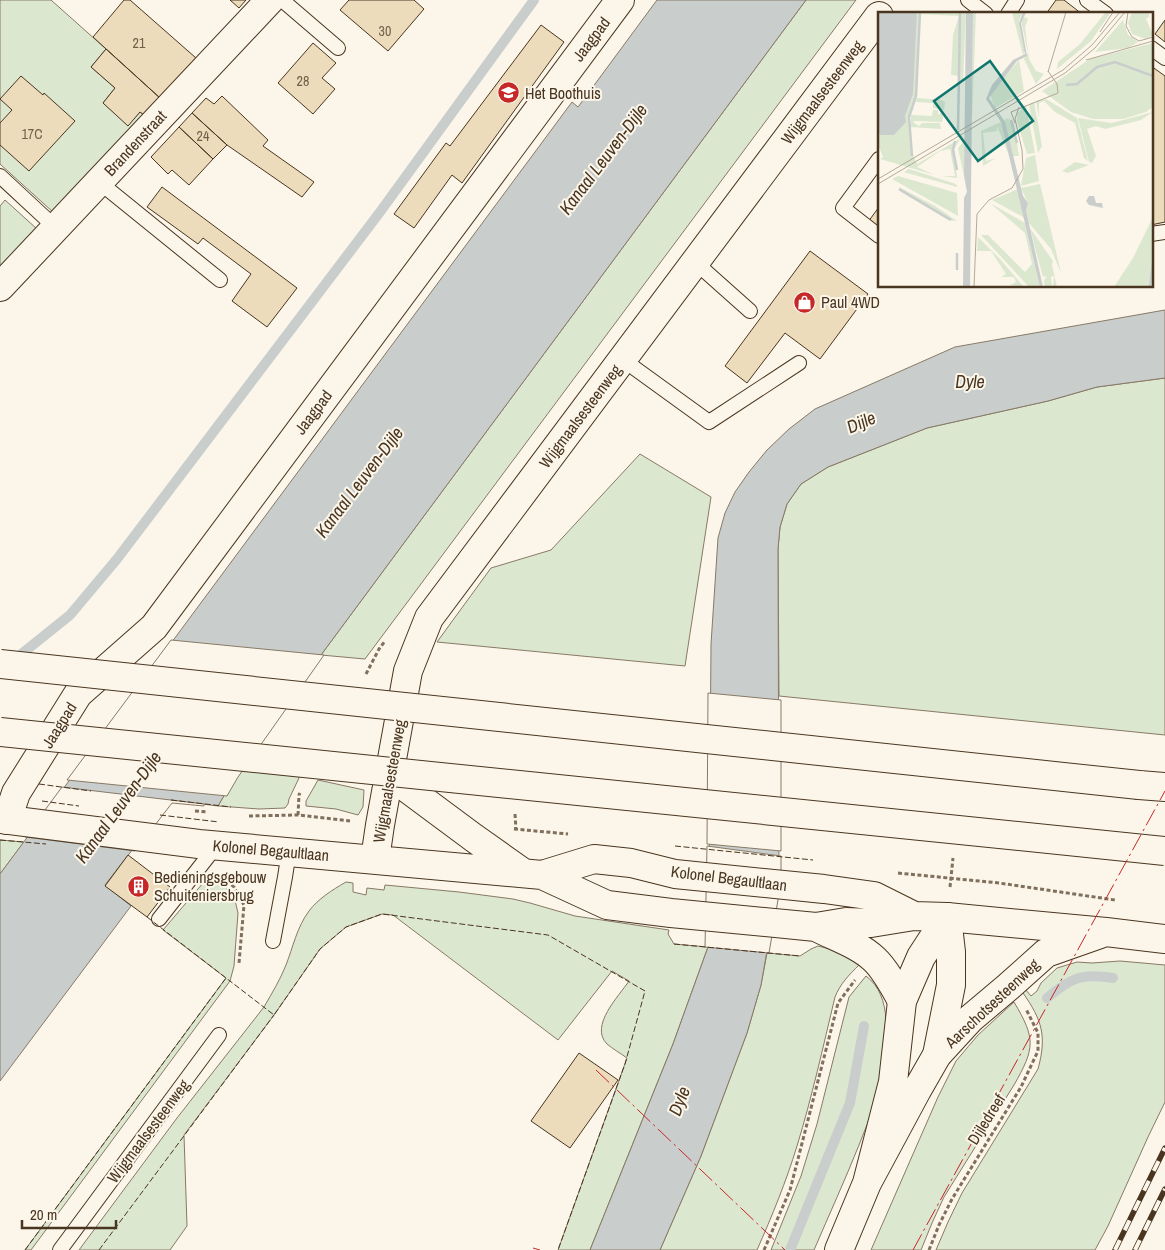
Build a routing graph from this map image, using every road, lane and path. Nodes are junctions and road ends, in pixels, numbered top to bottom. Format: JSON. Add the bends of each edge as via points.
{"nodes":[{"id":1,"x":270,"y":0,"type":"edge"},
{"id":2,"x":282,"y":0,"type":"edge"},
{"id":3,"x":620,"y":0,"type":"edge"},
{"id":4,"x":891,"y":0,"type":"edge"},
{"id":5,"x":968,"y":0,"type":"edge"},
{"id":6,"x":1017,"y":0,"type":"edge"},
{"id":7,"x":1088,"y":0,"type":"edge"},
{"id":8,"x":882,"y":12,"type":"edge"},
{"id":9,"x":983,"y":12,"type":"edge"},
{"id":10,"x":1009,"y":12,"type":"edge"},
{"id":11,"x":1103,"y":12,"type":"edge"},
{"id":12,"x":878,"y":18,"type":"edge"},
{"id":13,"x":338,"y":48,"type":"dead end"},
{"id":14,"x":1152,"y":49,"type":"edge"},
{"id":15,"x":1165,"y":58,"type":"edge"},
{"id":16,"x":878,"y":160,"type":"edge"},
{"id":17,"x":0,"y":176,"type":"edge"},
{"id":18,"x":99,"y":182,"type":"junction"},
{"id":19,"x":56,"y":228,"type":"junction"},
{"id":20,"x":1165,"y":232,"type":"edge"},
{"id":21,"x":1152,"y":234,"type":"edge"},
{"id":22,"x":878,"y":235,"type":"edge"},
{"id":23,"x":695,"y":262,"type":"junction"},
{"id":24,"x":220,"y":280,"type":"dead end"},
{"id":25,"x":0,"y":287,"type":"edge"},
{"id":26,"x":750,"y":311,"type":"dead end"},
{"id":27,"x":622,"y":359,"type":"junction"},
{"id":28,"x":799,"y":362,"type":"dead end"},
{"id":29,"x":0,"y":664,"type":"edge"},
{"id":30,"x":0,"y":732,"type":"edge"},
{"id":31,"x":391,"y":763,"type":"junction"},
{"id":32,"x":1165,"y":787,"type":"edge"},
{"id":33,"x":203,"y":812,"type":"dead end"},
{"id":34,"x":212,"y":813,"type":"dead end"},
{"id":35,"x":243,"y":816,"type":"dead end"},
{"id":36,"x":330,"y":818,"type":"dead end"},
{"id":37,"x":11,"y":821,"type":"edge"},
{"id":38,"x":509,"y":829,"type":"dead end"},
{"id":39,"x":574,"y":835,"type":"dead end"},
{"id":40,"x":289,"y":851,"type":"junction"},
{"id":41,"x":1165,"y":851,"type":"edge"},
{"id":42,"x":213,"y":853,"type":"junction"},
{"id":43,"x":953,"y":854,"type":"dead end"},
{"id":44,"x":375,"y":860,"type":"junction"},
{"id":45,"x":890,"y":872,"type":"dead end"},
{"id":46,"x":533,"y":874,"type":"junction"},
{"id":47,"x":951,"y":879,"type":"junction"},
{"id":48,"x":1116,"y":901,"type":"dead end"},
{"id":49,"x":914,"y":916,"type":"junction"},
{"id":50,"x":947,"y":917,"type":"junction"},
{"id":51,"x":160,"y":919,"type":"dead end"},
{"id":52,"x":816,"y":927,"type":"junction"},
{"id":53,"x":1106,"y":932,"type":"junction"},
{"id":54,"x":1165,"y":939,"type":"edge"},
{"id":55,"x":273,"y":941,"type":"dead end"},
{"id":56,"x":239,"y":963,"type":"dead end"},
{"id":57,"x":858,"y":977,"type":"dead end"},
{"id":58,"x":902,"y":1001,"type":"junction"},
{"id":59,"x":1024,"y":1006,"type":"dead end"},
{"id":60,"x":219,"y":1035,"type":"dead end"},
{"id":61,"x":937,"y":1055,"type":"junction"},
{"id":62,"x":867,"y":1183,"type":"junction"},
{"id":63,"x":60,"y":1250,"type":"edge"},
{"id":64,"x":764,"y":1250,"type":"edge"},
{"id":65,"x":839,"y":1250,"type":"edge"},
{"id":66,"x":929,"y":1250,"type":"edge"}],
"edges":[{"from":1,"to":18,"type":"main road","name":"Brandenstraat"},
{"from":2,"to":13,"type":"lane"},
{"from":3,"to":37,"type":"main road","name":"Jaagpad","via":[[154,627],[78,694],[16,793]]},
{"from":4,"to":8,"type":"main road","name":"Wijgmaalsesteenweg"},
{"from":5,"to":9,"type":"lane"},
{"from":6,"to":10,"type":"lane"},
{"from":7,"to":11,"type":"lane"},
{"from":12,"to":23,"type":"main road","name":"Wijgmaalsesteenweg"},
{"from":14,"to":15,"type":"lane"},
{"from":16,"to":22,"type":"lane","via":[[843,208]]},
{"from":17,"to":19,"type":"lane"},
{"from":18,"to":19,"type":"main road","name":"Brandenstraat"},
{"from":18,"to":24,"type":"lane"},
{"from":19,"to":25,"type":"main road","name":"Brandenstraat"},
{"from":20,"to":21,"type":"lane"},
{"from":23,"to":26,"type":"lane"},
{"from":23,"to":27,"type":"main road","name":"Wijgmaalsesteenweg"},
{"from":27,"to":28,"type":"lane","via":[[709,422]]},
{"from":27,"to":31,"type":"main road","name":"Wijgmaalsesteenweg","via":[[429,618],[408,671]]},
{"from":29,"to":32,"type":"main road","bridge":true},
{"from":30,"to":41,"type":"main road","bridge":true},
{"from":31,"to":44,"type":"main road","name":"Wijgmaalsesteenweg"},
{"from":31,"to":46,"type":"main road","via":[[408,788],[474,838]]},
{"from":33,"to":34,"type":"path"},
{"from":35,"to":36,"type":"path"},
{"from":37,"to":42,"type":"main road","name":"Kolonel Begaultlaan"},
{"from":38,"to":39,"type":"path"},
{"from":40,"to":42,"type":"main road","name":"Kolonel Begaultlaan"},
{"from":40,"to":44,"type":"main road","name":"Kolonel Begaultlaan"},
{"from":40,"to":55,"type":"lane"},
{"from":42,"to":51,"type":"lane"},
{"from":42,"to":56,"type":"path","via":[[221,875],[234,887],[244,905]]},
{"from":43,"to":47,"type":"path"},
{"from":44,"to":46,"type":"main road","name":"Kolonel Begaultlaan"},
{"from":45,"to":47,"type":"path"},
{"from":46,"to":49,"type":"main road","name":"Kolonel Begaultlaan","via":[[594,859],[631,863],[675,874],[874,896]]},
{"from":46,"to":52,"type":"main road","name":"Kolonel Begaultlaan","via":[[607,905]]},
{"from":47,"to":48,"type":"path"},
{"from":47,"to":50,"type":"path"},
{"from":49,"to":50,"type":"main road","name":"Kolonel Begaultlaan"},
{"from":49,"to":52,"type":"main road","name":"Kolonel Begaultlaan"},
{"from":50,"to":53,"type":"main road","name":"Kolonel Begaultlaan"},
{"from":50,"to":58,"type":"main road","name":"Aarschotsesteenweg","via":[[921,957]]},
{"from":50,"to":61,"type":"main road","name":"Aarschotsesteenweg","via":[[950,985]]},
{"from":52,"to":58,"type":"main road","via":[[875,959]]},
{"from":53,"to":54,"type":"main road","name":"Kolonel Begaultlaan"},
{"from":53,"to":61,"type":"main road","name":"Aarschotsesteenweg","via":[[1046,953],[970,1019]]},
{"from":57,"to":64,"type":"path","via":[[838,1002],[790,1190]]},
{"from":58,"to":62,"type":"main road","name":"Aarschotsesteenweg","via":[[893,1082]]},
{"from":59,"to":66,"type":"path","name":"Dijledreef","via":[[1038,1033],[1038,1051],[1021,1087],[952,1198]]},
{"from":60,"to":63,"type":"lane","name":"Wijgmaalsesteenweg"},
{"from":61,"to":62,"type":"main road","name":"Aarschotsesteenweg"},
{"from":62,"to":65,"type":"main road","name":"Aarschotsesteenweg"}]}
